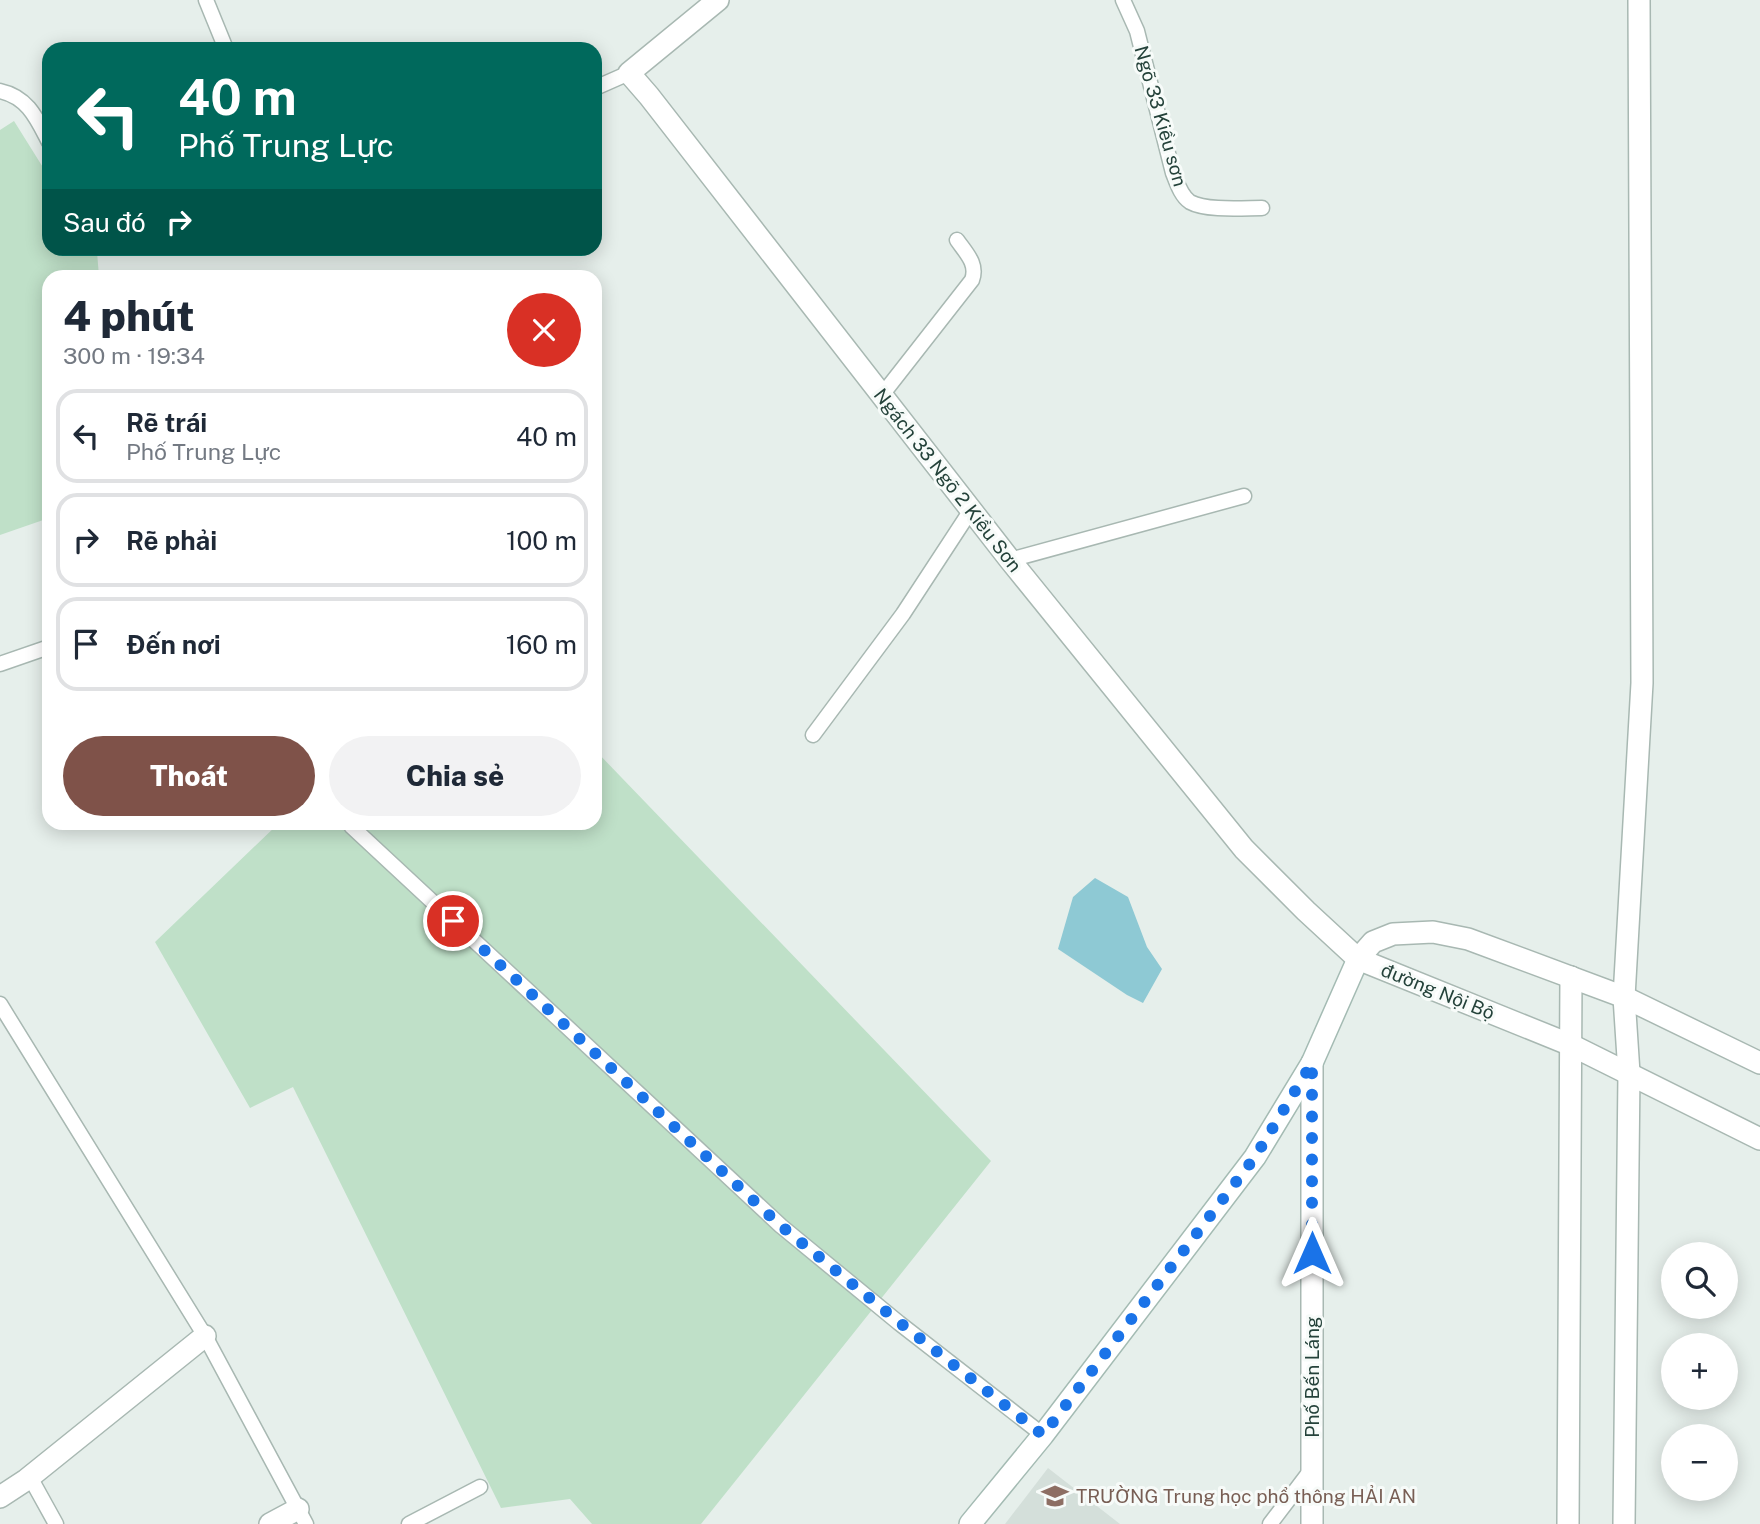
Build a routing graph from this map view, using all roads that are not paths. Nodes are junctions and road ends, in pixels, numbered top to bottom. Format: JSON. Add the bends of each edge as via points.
{"nodes":[{"id":1,"x":206,"y":0,"type":"edge"},
{"id":2,"x":718,"y":0,"type":"edge"},
{"id":3,"x":1123,"y":0,"type":"edge"},
{"id":4,"x":1639,"y":0,"type":"edge"},
{"id":5,"x":223,"y":42,"type":"edge"},
{"id":6,"x":629,"y":73,"type":"junction"},
{"id":7,"x":602,"y":85,"type":"edge"},
{"id":8,"x":0,"y":91,"type":"edge"},
{"id":9,"x":42,"y":129,"type":"edge"},
{"id":10,"x":1262,"y":208,"type":"dead end"},
{"id":11,"x":957,"y":240,"type":"dead end"},
{"id":12,"x":882,"y":395,"type":"junction"},
{"id":13,"x":1244,"y":496,"type":"dead end"},
{"id":14,"x":971,"y":510,"type":"junction"},
{"id":15,"x":1010,"y":560,"type":"junction"},
{"id":16,"x":42,"y":649,"type":"edge"},
{"id":17,"x":0,"y":664,"type":"edge"},
{"id":18,"x":813,"y":735,"type":"dead end"},
{"id":19,"x":355,"y":830,"type":"edge"},
{"id":20,"x":1359,"y":959,"type":"junction"},
{"id":21,"x":1571,"y":977,"type":"junction"},
{"id":22,"x":1624,"y":997,"type":"junction"},
{"id":23,"x":0,"y":1004,"type":"edge"},
{"id":24,"x":1571,"y":1045,"type":"junction"},
{"id":25,"x":1312,"y":1063,"type":"junction"},
{"id":26,"x":1760,"y":1063,"type":"edge"},
{"id":27,"x":1629,"y":1073,"type":"junction"},
{"id":28,"x":1760,"y":1139,"type":"edge"},
{"id":29,"x":205,"y":1336,"type":"junction"},
{"id":30,"x":1043,"y":1435,"type":"junction"},
{"id":31,"x":1311,"y":1470,"type":"junction"},
{"id":32,"x":30,"y":1477,"type":"junction"},
{"id":33,"x":480,"y":1487,"type":"dead end"},
{"id":34,"x":0,"y":1497,"type":"edge"},
{"id":35,"x":302,"y":1517,"type":"edge"},
{"id":36,"x":56,"y":1524,"type":"edge"},
{"id":37,"x":270,"y":1524,"type":"edge"},
{"id":38,"x":409,"y":1524,"type":"edge"},
{"id":39,"x":970,"y":1524,"type":"edge"},
{"id":40,"x":1270,"y":1524,"type":"edge"},
{"id":41,"x":1312,"y":1524,"type":"edge"},
{"id":42,"x":1568,"y":1524,"type":"edge"},
{"id":43,"x":1624,"y":1524,"type":"edge"}],
"edges":[{"from":1,"to":5,"type":"lane"},
{"from":2,"to":6,"type":"street"},
{"from":3,"to":10,"type":"lane","name":"Ngõ 33 Kiều sơn","via":[[1137,31],[1179,188],[1195,204]]},
{"from":4,"to":22,"type":"street","via":[[1642,683]]},
{"from":6,"to":7,"type":"lane"},
{"from":6,"to":12,"type":"street","name":"Ngách 33 Ngõ 2 Kiều Sơn"},
{"from":8,"to":9,"type":"lane","via":[[28,107]]},
{"from":11,"to":12,"type":"lane","via":[[974,264],[972,280]]},
{"from":12,"to":14,"type":"street","name":"Ngách 33 Ngõ 2 Kiều Sơn"},
{"from":13,"to":15,"type":"lane"},
{"from":14,"to":15,"type":"street","name":"Ngách 33 Ngõ 2 Kiều Sơn"},
{"from":14,"to":18,"type":"lane","via":[[903,614]]},
{"from":15,"to":20,"type":"street","name":"Ngách 33 Ngõ 2 Kiều Sơn","via":[[1244,849]]},
{"from":16,"to":17,"type":"lane"},
{"from":19,"to":30,"type":"lane","via":[[781,1226]]},
{"from":20,"to":21,"type":"street","name":"đường Nội Bộ","via":[[1373,942],[1394,934],[1433,932],[1468,939]]},
{"from":20,"to":24,"type":"street","name":"đường Nội Bộ"},
{"from":20,"to":25,"type":"street"},
{"from":21,"to":22,"type":"street","name":"đường Nội Bộ"},
{"from":21,"to":24,"type":"street"},
{"from":22,"to":26,"type":"street","name":"đường Nội Bộ"},
{"from":22,"to":27,"type":"street"},
{"from":23,"to":29,"type":"lane"},
{"from":24,"to":27,"type":"street","name":"đường Nội Bộ"},
{"from":24,"to":42,"type":"street"},
{"from":25,"to":30,"type":"street","via":[[1255,1157]]},
{"from":25,"to":31,"type":"street","name":"Phố Bến Láng"},
{"from":27,"to":28,"type":"street","name":"đường Nội Bộ"},
{"from":27,"to":43,"type":"street"},
{"from":29,"to":32,"type":"street"},
{"from":29,"to":35,"type":"lane"},
{"from":30,"to":39,"type":"street"},
{"from":31,"to":40,"type":"lane"},
{"from":31,"to":41,"type":"street","name":"Phố Bến Láng"},
{"from":32,"to":34,"type":"street"},
{"from":32,"to":36,"type":"lane"},
{"from":33,"to":38,"type":"lane"},
{"from":35,"to":37,"type":"street"}]}
